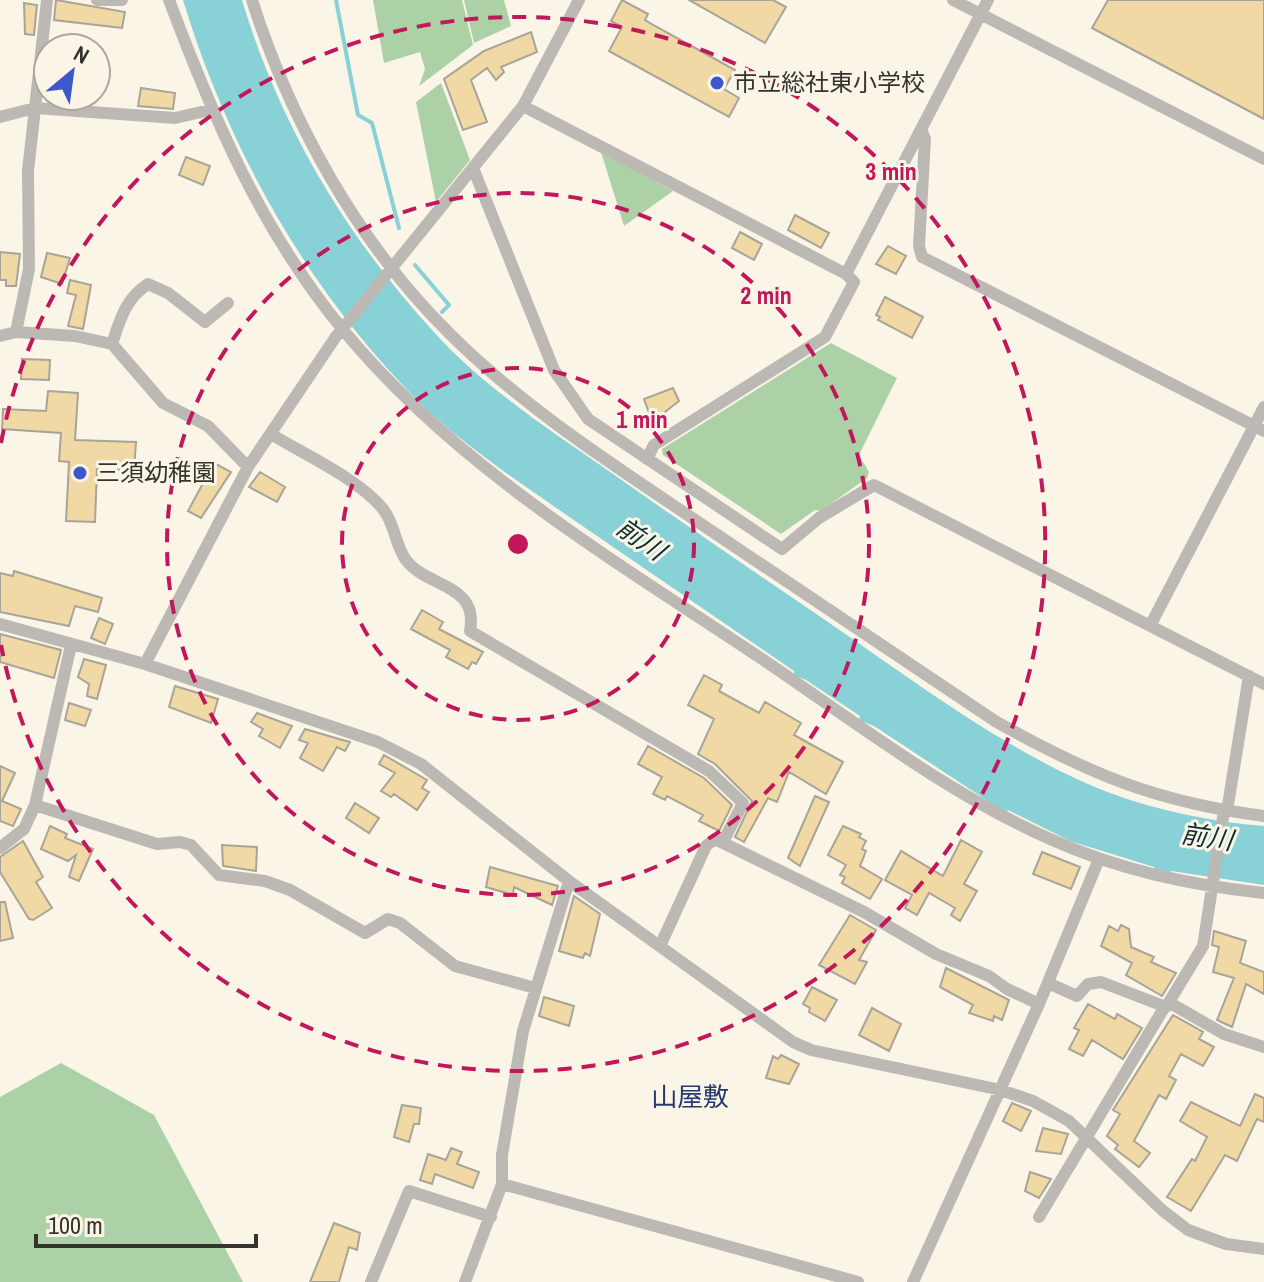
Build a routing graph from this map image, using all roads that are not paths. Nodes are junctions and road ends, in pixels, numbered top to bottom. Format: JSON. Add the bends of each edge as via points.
{"nodes":[{"id":1,"x":47,"y":0,"type":"edge"},
{"id":2,"x":97,"y":0,"type":"edge"},
{"id":3,"x":122,"y":0,"type":"edge"},
{"id":4,"x":169,"y":0,"type":"edge"},
{"id":5,"x":252,"y":0,"type":"edge"},
{"id":6,"x":579,"y":0,"type":"edge"},
{"id":7,"x":953,"y":0,"type":"edge"},
{"id":8,"x":988,"y":0,"type":"edge"},
{"id":9,"x":981,"y":14,"type":"junction"},
{"id":10,"x":43,"y":32,"type":"edge"},
{"id":11,"x":523,"y":106,"type":"junction"},
{"id":12,"x":32,"y":109,"type":"edge"},
{"id":13,"x":210,"y":110,"type":"junction"},
{"id":14,"x":35,"y":112,"type":"edge"},
{"id":15,"x":91,"y":112,"type":"edge"},
{"id":16,"x":0,"y":117,"type":"edge"},
{"id":17,"x":921,"y":129,"type":"junction"},
{"id":18,"x":1264,"y":159,"type":"edge"},
{"id":19,"x":473,"y":168,"type":"junction"},
{"id":20,"x":391,"y":269,"type":"junction"},
{"id":21,"x":846,"y":274,"type":"junction"},
{"id":22,"x":228,"y":303,"type":"dead end"},
{"id":23,"x":344,"y":328,"type":"junction"},
{"id":24,"x":16,"y":332,"type":"junction"},
{"id":25,"x":0,"y":336,"type":"edge"},
{"id":26,"x":112,"y":344,"type":"junction"},
{"id":27,"x":1264,"y":407,"type":"edge"},
{"id":28,"x":1259,"y":429,"type":"edge"},
{"id":29,"x":271,"y":434,"type":"junction"},
{"id":30,"x":647,"y":459,"type":"junction"},
{"id":31,"x":248,"y":467,"type":"junction"},
{"id":32,"x":0,"y":624,"type":"edge"},
{"id":33,"x":1150,"y":626,"type":"junction"},
{"id":34,"x":71,"y":645,"type":"junction"},
{"id":35,"x":145,"y":664,"type":"junction"},
{"id":36,"x":1249,"y":676,"type":"junction"},
{"id":37,"x":1264,"y":684,"type":"edge"},
{"id":38,"x":35,"y":805,"type":"junction"},
{"id":39,"x":1225,"y":813,"type":"junction"},
{"id":40,"x":1264,"y":816,"type":"edge"},
{"id":41,"x":723,"y":842,"type":"junction"},
{"id":42,"x":0,"y":848,"type":"edge"},
{"id":43,"x":1099,"y":859,"type":"junction"},
{"id":44,"x":569,"y":881,"type":"junction"},
{"id":45,"x":1213,"y":885,"type":"junction"},
{"id":46,"x":1264,"y":893,"type":"edge"},
{"id":47,"x":660,"y":946,"type":"junction"},
{"id":48,"x":1048,"y":983,"type":"junction"},
{"id":49,"x":535,"y":988,"type":"junction"},
{"id":50,"x":1039,"y":1004,"type":"junction"},
{"id":51,"x":1167,"y":1005,"type":"junction"},
{"id":52,"x":1264,"y":1047,"type":"edge"},
{"id":53,"x":1001,"y":1090,"type":"junction"},
{"id":54,"x":1085,"y":1138,"type":"junction"},
{"id":55,"x":502,"y":1184,"type":"junction"},
{"id":56,"x":491,"y":1217,"type":"junction"},
{"id":57,"x":1039,"y":1217,"type":"dead end"},
{"id":58,"x":1264,"y":1249,"type":"edge"},
{"id":59,"x":371,"y":1282,"type":"edge"},
{"id":60,"x":465,"y":1282,"type":"edge"},
{"id":61,"x":858,"y":1282,"type":"edge"},
{"id":62,"x":913,"y":1282,"type":"edge"}],
"edges":[{"from":1,"to":10,"type":"street"},
{"from":2,"to":3,"type":"street"},
{"from":4,"to":13,"type":"street"},
{"from":5,"to":20,"type":"street","via":[[315,149]]},
{"from":6,"to":11,"type":"street"},
{"from":7,"to":9,"type":"street"},
{"from":8,"to":9,"type":"street"},
{"from":9,"to":17,"type":"street"},
{"from":9,"to":18,"type":"street"},
{"from":11,"to":19,"type":"street"},
{"from":11,"to":21,"type":"street"},
{"from":12,"to":16,"type":"street"},
{"from":13,"to":15,"type":"street","via":[[175,118]]},
{"from":13,"to":23,"type":"street","via":[[271,231]]},
{"from":14,"to":24,"type":"street","via":[[28,171],[29,269]]},
{"from":17,"to":21,"type":"street"},
{"from":17,"to":28,"type":"street","via":[[922,257]]},
{"from":19,"to":20,"type":"street"},
{"from":19,"to":30,"type":"street","via":[[554,370],[588,419]]},
{"from":20,"to":23,"type":"street"},
{"from":20,"to":39,"type":"street","via":[[452,336],[554,423],[995,721],[1088,771]]},
{"from":21,"to":30,"type":"street","via":[[854,282],[825,337],[654,445]]},
{"from":22,"to":26,"type":"street","via":[[205,322],[148,284],[123,310]]},
{"from":23,"to":29,"type":"street"},
{"from":23,"to":43,"type":"street","via":[[425,418],[574,532],[975,803]]},
{"from":24,"to":25,"type":"street"},
{"from":24,"to":26,"type":"street"},
{"from":26,"to":31,"type":"street","via":[[163,403],[208,426]]},
{"from":27,"to":28,"type":"street"},
{"from":28,"to":33,"type":"street"},
{"from":29,"to":31,"type":"street"},
{"from":29,"to":41,"type":"street","via":[[376,501],[394,527],[406,560],[463,598],[473,616],[470,631],[709,771],[743,803]]},
{"from":30,"to":33,"type":"street","via":[[782,549],[819,518],[874,485]]},
{"from":31,"to":35,"type":"street"},
{"from":32,"to":34,"type":"street"},
{"from":33,"to":36,"type":"street"},
{"from":34,"to":35,"type":"street"},
{"from":34,"to":38,"type":"street"},
{"from":35,"to":44,"type":"street","via":[[378,742],[421,764]]},
{"from":36,"to":37,"type":"street"},
{"from":36,"to":39,"type":"street"},
{"from":38,"to":42,"type":"street","via":[[24,829]]},
{"from":38,"to":49,"type":"street","via":[[157,844],[191,845],[219,875],[265,881],[298,894],[365,933],[379,921],[400,923],[455,966]]},
{"from":39,"to":40,"type":"street"},
{"from":39,"to":45,"type":"street"},
{"from":41,"to":47,"type":"street","via":[[715,839],[706,846]]},
{"from":41,"to":50,"type":"street"},
{"from":43,"to":45,"type":"street","via":[[1155,876]]},
{"from":43,"to":48,"type":"street"},
{"from":44,"to":47,"type":"street"},
{"from":44,"to":49,"type":"street"},
{"from":45,"to":46,"type":"street"},
{"from":45,"to":51,"type":"street","via":[[1203,946]]},
{"from":47,"to":53,"type":"street","via":[[756,1019],[811,1050]]},
{"from":48,"to":50,"type":"street"},
{"from":48,"to":51,"type":"street","via":[[1077,996],[1088,984],[1101,982]]},
{"from":49,"to":55,"type":"street","via":[[502,1155]]},
{"from":50,"to":53,"type":"street"},
{"from":51,"to":52,"type":"street"},
{"from":51,"to":54,"type":"street"},
{"from":53,"to":54,"type":"street","via":[[1054,1111]]},
{"from":53,"to":62,"type":"street"},
{"from":54,"to":57,"type":"street"},
{"from":54,"to":58,"type":"street","via":[[1188,1230],[1226,1244]]},
{"from":55,"to":56,"type":"street"},
{"from":55,"to":61,"type":"street"},
{"from":56,"to":59,"type":"street","via":[[409,1191]]},
{"from":56,"to":60,"type":"street"}]}
